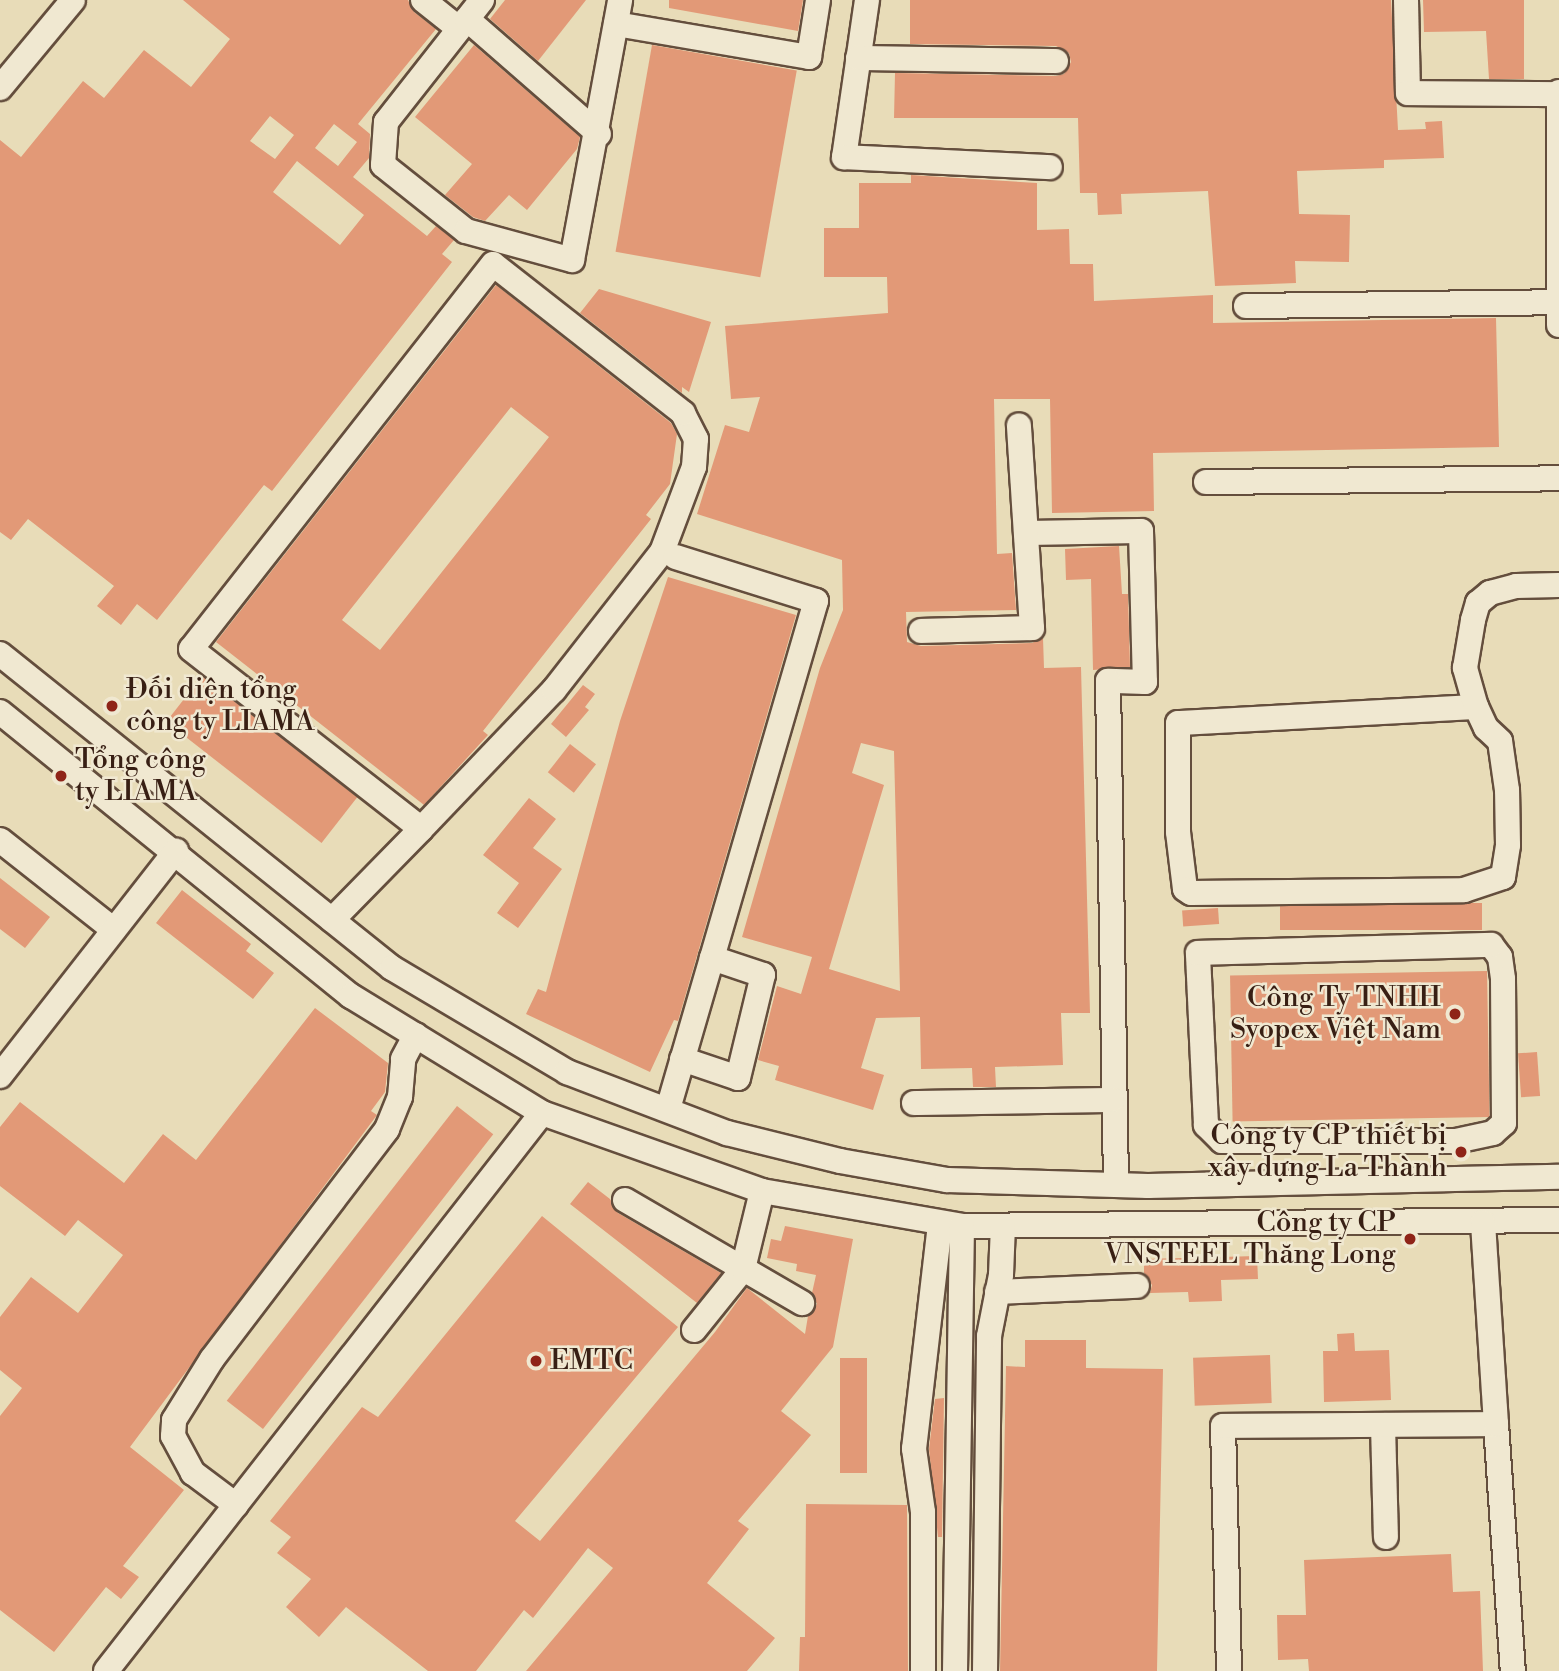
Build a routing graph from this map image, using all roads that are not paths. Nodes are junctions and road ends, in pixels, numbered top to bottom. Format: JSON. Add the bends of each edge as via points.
{"nodes":[{"id":1,"x":73,"y":0,"type":"edge"},
{"id":2,"x":422,"y":0,"type":"edge"},
{"id":3,"x":818,"y":0,"type":"edge"},
{"id":4,"x":867,"y":0,"type":"edge"},
{"id":5,"x":1406,"y":0,"type":"edge"},
{"id":6,"x":618,"y":12,"type":"edge"},
{"id":7,"x":469,"y":15,"type":"edge"},
{"id":8,"x":858,"y":58,"type":"junction"},
{"id":9,"x":1056,"y":61,"type":"dead end"},
{"id":10,"x":0,"y":88,"type":"edge"},
{"id":11,"x":1558,"y":93,"type":"edge"},
{"id":12,"x":599,"y":134,"type":"junction"},
{"id":13,"x":1050,"y":167,"type":"dead end"},
{"id":14,"x":1559,"y":302,"type":"edge"},
{"id":15,"x":1246,"y":306,"type":"dead end"},
{"id":16,"x":1559,"y":326,"type":"edge"},
{"id":17,"x":1019,"y":425,"type":"dead end"},
{"id":18,"x":1559,"y":478,"type":"edge"},
{"id":19,"x":1206,"y":482,"type":"dead end"},
{"id":20,"x":1026,"y":533,"type":"junction"},
{"id":21,"x":676,"y":557,"type":"dead end"},
{"id":22,"x":1559,"y":585,"type":"edge"},
{"id":23,"x":921,"y":631,"type":"dead end"},
{"id":24,"x":0,"y":654,"type":"edge"},
{"id":25,"x":1476,"y":707,"type":"junction"},
{"id":26,"x":0,"y":712,"type":"edge"},
{"id":27,"x":421,"y":829,"type":"junction"},
{"id":28,"x":0,"y":840,"type":"edge"},
{"id":29,"x":176,"y":851,"type":"junction"},
{"id":30,"x":332,"y":920,"type":"junction"},
{"id":31,"x":114,"y":930,"type":"junction"},
{"id":32,"x":712,"y":958,"type":"junction"},
{"id":33,"x":416,"y":1035,"type":"junction"},
{"id":34,"x":682,"y":1059,"type":"junction"},
{"id":35,"x":0,"y":1076,"type":"edge"},
{"id":36,"x":1112,"y":1100,"type":"junction"},
{"id":37,"x":914,"y":1103,"type":"dead end"},
{"id":38,"x":668,"y":1108,"type":"junction"},
{"id":39,"x":542,"y":1113,"type":"junction"},
{"id":40,"x":1206,"y":1125,"type":"joint"},
{"id":41,"x":1559,"y":1177,"type":"edge"},
{"id":42,"x":1116,"y":1184,"type":"junction"},
{"id":43,"x":762,"y":1191,"type":"junction"},
{"id":44,"x":625,"y":1200,"type":"dead end"},
{"id":45,"x":1559,"y":1220,"type":"edge"},
{"id":46,"x":1483,"y":1222,"type":"junction"},
{"id":47,"x":951,"y":1225,"type":"junction"},
{"id":48,"x":1003,"y":1226,"type":"junction"},
{"id":49,"x":743,"y":1269,"type":"junction"},
{"id":50,"x":1137,"y":1286,"type":"dead end"},
{"id":51,"x":998,"y":1292,"type":"junction"},
{"id":52,"x":802,"y":1303,"type":"dead end"},
{"id":53,"x":694,"y":1330,"type":"dead end"},
{"id":54,"x":1496,"y":1424,"type":"junction"},
{"id":55,"x":1383,"y":1425,"type":"junction"},
{"id":56,"x":236,"y":1505,"type":"junction"},
{"id":57,"x":1386,"y":1537,"type":"dead end"},
{"id":58,"x":106,"y":1671,"type":"edge"},
{"id":59,"x":923,"y":1671,"type":"edge"},
{"id":60,"x":955,"y":1671,"type":"edge"},
{"id":61,"x":985,"y":1671,"type":"edge"},
{"id":62,"x":1229,"y":1671,"type":"edge"},
{"id":63,"x":1513,"y":1671,"type":"edge"}],
"edges":[{"from":1,"to":10,"type":"street"},
{"from":2,"to":7,"type":"street"},
{"from":3,"to":6,"type":"street","via":[[809,57]]},
{"from":4,"to":8,"type":"street"},
{"from":5,"to":11,"type":"street","via":[[1408,93]]},
{"from":6,"to":12,"type":"street"},
{"from":7,"to":12,"type":"street"},
{"from":7,"to":12,"type":"street","via":[[386,122],[383,165],[466,231],[572,260]]},
{"from":8,"to":9,"type":"street"},
{"from":8,"to":13,"type":"street","via":[[844,157]]},
{"from":11,"to":14,"type":"street"},
{"from":14,"to":15,"type":"street"},
{"from":14,"to":16,"type":"street"},
{"from":17,"to":20,"type":"street"},
{"from":18,"to":19,"type":"street"},
{"from":20,"to":23,"type":"street","via":[[1032,628]]},
{"from":20,"to":36,"type":"street","via":[[1141,531],[1145,682],[1108,681]]},
{"from":21,"to":32,"type":"street","via":[[816,601]]},
{"from":22,"to":25,"type":"street","via":[[1516,586],[1490,593],[1478,603],[1465,668]]},
{"from":24,"to":30,"type":"street"},
{"from":25,"to":25,"type":"street","via":[[1178,723],[1178,832],[1185,889],[1191,893],[1464,890],[1503,877],[1508,820],[1500,741],[1486,728]]},
{"from":26,"to":29,"type":"street"},
{"from":27,"to":27,"type":"street","via":[[191,649],[493,264],[683,413],[696,439],[694,467],[662,552],[554,691]]},
{"from":27,"to":30,"type":"street"},
{"from":28,"to":31,"type":"street"},
{"from":29,"to":31,"type":"street"},
{"from":29,"to":33,"type":"street","via":[[351,996]]},
{"from":30,"to":38,"type":"street","via":[[393,968],[567,1072]]},
{"from":31,"to":35,"type":"street"},
{"from":32,"to":34,"type":"street"},
{"from":32,"to":34,"type":"street","via":[[763,975],[738,1077]]},
{"from":33,"to":39,"type":"street"},
{"from":33,"to":56,"type":"street","via":[[404,1059],[400,1097],[387,1129],[212,1359],[174,1420],[173,1436],[193,1473]]},
{"from":34,"to":38,"type":"street"},
{"from":36,"to":37,"type":"street"},
{"from":36,"to":42,"type":"street"},
{"from":38,"to":42,"type":"street","via":[[727,1133],[840,1161],[947,1180]]},
{"from":39,"to":43,"type":"street"},
{"from":39,"to":56,"type":"street"},
{"from":40,"to":40,"type":"street","via":[[1198,953],[1491,945],[1500,957],[1504,1124],[1493,1133],[1456,1141],[1222,1141]]},
{"from":41,"to":42,"type":"street"},
{"from":43,"to":47,"type":"street"},
{"from":43,"to":49,"type":"street"},
{"from":44,"to":49,"type":"street"},
{"from":45,"to":46,"type":"street"},
{"from":46,"to":48,"type":"street"},
{"from":46,"to":54,"type":"street"},
{"from":47,"to":48,"type":"street"},
{"from":47,"to":59,"type":"street","via":[[914,1449],[923,1512]]},
{"from":47,"to":60,"type":"street"},
{"from":48,"to":51,"type":"street"},
{"from":49,"to":52,"type":"street"},
{"from":49,"to":53,"type":"street"},
{"from":50,"to":51,"type":"street"},
{"from":51,"to":61,"type":"street","via":[[989,1336]]},
{"from":54,"to":55,"type":"street"},
{"from":54,"to":63,"type":"street"},
{"from":55,"to":57,"type":"street"},
{"from":55,"to":62,"type":"street","via":[[1223,1426]]},
{"from":56,"to":58,"type":"street"}]}
